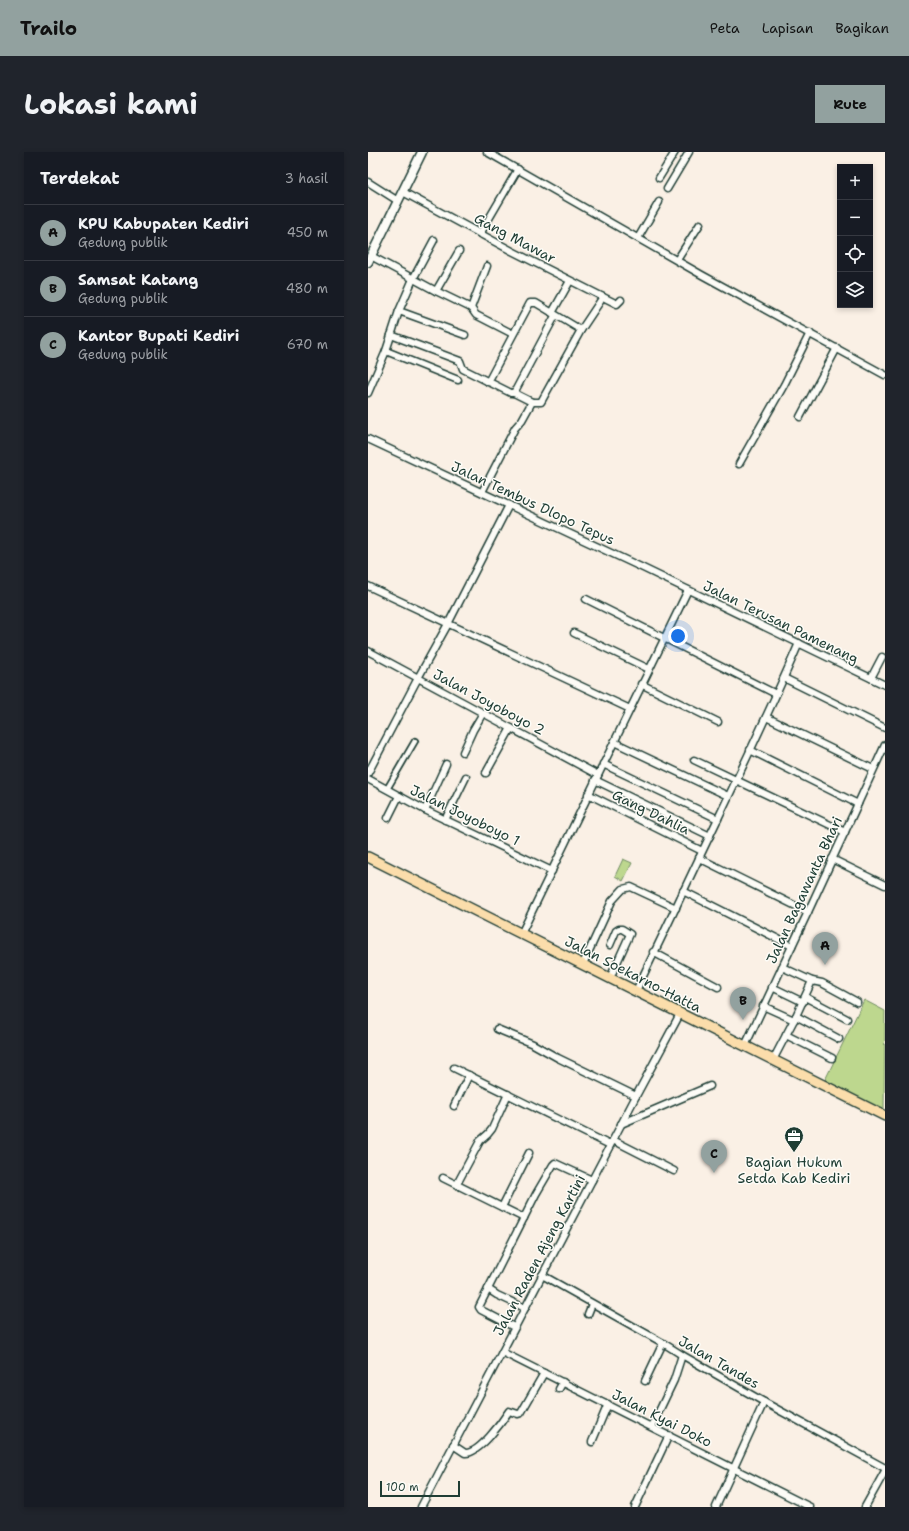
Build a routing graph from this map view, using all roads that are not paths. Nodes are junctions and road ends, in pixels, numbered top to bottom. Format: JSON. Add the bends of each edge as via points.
{"nodes":[{"id":1,"x":422,"y":152,"type":"edge"},
{"id":2,"x":487,"y":152,"type":"edge"},
{"id":3,"x":674,"y":152,"type":"edge"},
{"id":4,"x":690,"y":152,"type":"edge"},
{"id":5,"x":518,"y":169,"type":"junction"},
{"id":6,"x":659,"y":178,"type":"dead end"},
{"id":7,"x":368,"y":183,"type":"edge"},
{"id":8,"x":667,"y":189,"type":"dead end"},
{"id":9,"x":403,"y":192,"type":"junction"},
{"id":10,"x":398,"y":201,"type":"junction"},
{"id":11,"x":659,"y":202,"type":"dead end"},
{"id":12,"x":700,"y":224,"type":"dead end"},
{"id":13,"x":480,"y":234,"type":"junction"},
{"id":14,"x":638,"y":238,"type":"junction"},
{"id":15,"x":434,"y":240,"type":"dead end"},
{"id":16,"x":459,"y":251,"type":"dead end"},
{"id":17,"x":370,"y":259,"type":"edge"},
{"id":18,"x":676,"y":260,"type":"junction"},
{"id":19,"x":488,"y":266,"type":"dead end"},
{"id":20,"x":413,"y":279,"type":"junction"},
{"id":21,"x":570,"y":280,"type":"junction"},
{"id":22,"x":436,"y":291,"type":"junction"},
{"id":23,"x":602,"y":297,"type":"junction"},
{"id":24,"x":619,"y":302,"type":"dead end"},
{"id":25,"x":471,"y":308,"type":"junction"},
{"id":26,"x":399,"y":311,"type":"junction"},
{"id":27,"x":553,"y":315,"type":"junction"},
{"id":28,"x":580,"y":330,"type":"junction"},
{"id":29,"x":810,"y":333,"type":"junction"},
{"id":30,"x":464,"y":334,"type":"dead end"},
{"id":31,"x":513,"y":334,"type":"junction"},
{"id":32,"x":391,"y":336,"type":"junction"},
{"id":33,"x":837,"y":348,"type":"junction"},
{"id":34,"x":386,"y":351,"type":"junction"},
{"id":35,"x":885,"y":375,"type":"edge"},
{"id":36,"x":458,"y":380,"type":"dead end"},
{"id":37,"x":488,"y":382,"type":"junction"},
{"id":38,"x":368,"y":393,"type":"edge"},
{"id":39,"x":514,"y":393,"type":"junction"},
{"id":40,"x":532,"y":402,"type":"junction"},
{"id":41,"x":800,"y":417,"type":"dead end"},
{"id":42,"x":368,"y":439,"type":"edge"},
{"id":43,"x":739,"y":464,"type":"dead end"},
{"id":44,"x":482,"y":492,"type":"junction"},
{"id":45,"x":509,"y":505,"type":"junction"},
{"id":46,"x":368,"y":586,"type":"edge"},
{"id":47,"x":688,"y":590,"type":"junction"},
{"id":48,"x":586,"y":598,"type":"dead end"},
{"id":49,"x":448,"y":624,"type":"junction"},
{"id":50,"x":574,"y":634,"type":"dead end"},
{"id":51,"x":664,"y":638,"type":"junction"},
{"id":52,"x":799,"y":643,"type":"junction"},
{"id":53,"x":368,"y":651,"type":"edge"},
{"id":54,"x":882,"y":657,"type":"dead end"},
{"id":55,"x":649,"y":669,"type":"junction"},
{"id":56,"x":418,"y":678,"type":"junction"},
{"id":57,"x":784,"y":678,"type":"junction"},
{"id":58,"x":871,"y":678,"type":"junction"},
{"id":59,"x":642,"y":684,"type":"junction"},
{"id":60,"x":885,"y":685,"type":"edge"},
{"id":61,"x":776,"y":694,"type":"junction"},
{"id":62,"x":630,"y":709,"type":"junction"},
{"id":63,"x":483,"y":713,"type":"junction"},
{"id":64,"x":766,"y":717,"type":"junction"},
{"id":65,"x":718,"y":722,"type":"dead end"},
{"id":66,"x":511,"y":728,"type":"junction"},
{"id":67,"x":885,"y":728,"type":"edge"},
{"id":68,"x":415,"y":741,"type":"dead end"},
{"id":69,"x":614,"y":742,"type":"junction"},
{"id":70,"x":884,"y":748,"type":"edge"},
{"id":71,"x":750,"y":750,"type":"junction"},
{"id":72,"x":463,"y":752,"type":"dead end"},
{"id":73,"x":694,"y":760,"type":"dead end"},
{"id":74,"x":446,"y":764,"type":"dead end"},
{"id":75,"x":603,"y":764,"type":"junction"},
{"id":76,"x":873,"y":769,"type":"junction"},
{"id":77,"x":368,"y":773,"type":"edge"},
{"id":78,"x":486,"y":773,"type":"dead end"},
{"id":79,"x":466,"y":777,"type":"dead end"},
{"id":80,"x":597,"y":777,"type":"junction"},
{"id":81,"x":368,"y":779,"type":"edge"},
{"id":82,"x":736,"y":779,"type":"junction"},
{"id":83,"x":387,"y":789,"type":"junction"},
{"id":84,"x":588,"y":794,"type":"junction"},
{"id":85,"x":399,"y":796,"type":"junction"},
{"id":86,"x":728,"y":796,"type":"junction"},
{"id":87,"x":858,"y":804,"type":"junction"},
{"id":88,"x":425,"y":810,"type":"junction"},
{"id":89,"x":388,"y":818,"type":"dead end"},
{"id":90,"x":445,"y":820,"type":"junction"},
{"id":91,"x":718,"y":820,"type":"junction"},
{"id":92,"x":845,"y":832,"type":"junction"},
{"id":93,"x":710,"y":836,"type":"junction"},
{"id":94,"x":702,"y":851,"type":"junction"},
{"id":95,"x":368,"y":857,"type":"edge"},
{"id":96,"x":699,"y":858,"type":"junction"},
{"id":97,"x":832,"y":859,"type":"junction"},
{"id":98,"x":552,"y":871,"type":"junction"},
{"id":99,"x":885,"y":885,"type":"edge"},
{"id":100,"x":683,"y":891,"type":"junction"},
{"id":101,"x":676,"y":908,"type":"junction"},
{"id":102,"x":808,"y":912,"type":"junction"},
{"id":103,"x":522,"y":934,"type":"junction"},
{"id":104,"x":610,"y":945,"type":"dead end"},
{"id":105,"x":792,"y":946,"type":"junction"},
{"id":106,"x":653,"y":952,"type":"junction"},
{"id":107,"x":583,"y":964,"type":"junction"},
{"id":108,"x":782,"y":967,"type":"junction"},
{"id":109,"x":610,"y":978,"type":"junction"},
{"id":110,"x":812,"y":981,"type":"junction"},
{"id":111,"x":718,"y":987,"type":"dead end"},
{"id":112,"x":772,"y":987,"type":"junction"},
{"id":113,"x":636,"y":991,"type":"junction"},
{"id":114,"x":804,"y":999,"type":"junction"},
{"id":115,"x":857,"y":1002,"type":"dead end"},
{"id":116,"x":764,"y":1006,"type":"junction"},
{"id":117,"x":680,"y":1014,"type":"junction"},
{"id":118,"x":795,"y":1018,"type":"junction"},
{"id":119,"x":847,"y":1019,"type":"dead end"},
{"id":120,"x":497,"y":1029,"type":"dead end"},
{"id":121,"x":786,"y":1035,"type":"junction"},
{"id":122,"x":839,"y":1039,"type":"dead end"},
{"id":123,"x":744,"y":1046,"type":"junction"},
{"id":124,"x":832,"y":1058,"type":"dead end"},
{"id":125,"x":773,"y":1060,"type":"junction"},
{"id":126,"x":454,"y":1068,"type":"dead end"},
{"id":127,"x":469,"y":1075,"type":"junction"},
{"id":128,"x":710,"y":1086,"type":"dead end"},
{"id":129,"x":508,"y":1094,"type":"junction"},
{"id":130,"x":636,"y":1096,"type":"junction"},
{"id":131,"x":454,"y":1106,"type":"dead end"},
{"id":132,"x":885,"y":1116,"type":"edge"},
{"id":133,"x":621,"y":1124,"type":"junction"},
{"id":134,"x":611,"y":1142,"type":"junction"},
{"id":135,"x":529,"y":1153,"type":"dead end"},
{"id":136,"x":674,"y":1171,"type":"dead end"},
{"id":137,"x":443,"y":1178,"type":"dead end"},
{"id":138,"x":592,"y":1180,"type":"junction"},
{"id":139,"x":457,"y":1184,"type":"junction"},
{"id":140,"x":502,"y":1207,"type":"junction"},
{"id":141,"x":524,"y":1218,"type":"junction"},
{"id":142,"x":542,"y":1275,"type":"junction"},
{"id":143,"x":488,"y":1289,"type":"junction"},
{"id":144,"x":592,"y":1304,"type":"junction"},
{"id":145,"x":525,"y":1308,"type":"junction"},
{"id":146,"x":588,"y":1314,"type":"dead end"},
{"id":147,"x":514,"y":1327,"type":"junction"},
{"id":148,"x":663,"y":1343,"type":"junction"},
{"id":149,"x":502,"y":1352,"type":"junction"},
{"id":150,"x":682,"y":1355,"type":"junction"},
{"id":151,"x":544,"y":1372,"type":"junction"},
{"id":152,"x":646,"y":1381,"type":"dead end"},
{"id":153,"x":563,"y":1382,"type":"junction"},
{"id":154,"x":559,"y":1389,"type":"dead end"},
{"id":155,"x":764,"y":1402,"type":"junction"},
{"id":156,"x":608,"y":1404,"type":"junction"},
{"id":157,"x":652,"y":1426,"type":"junction"},
{"id":158,"x":669,"y":1435,"type":"junction"},
{"id":159,"x":592,"y":1442,"type":"dead end"},
{"id":160,"x":453,"y":1445,"type":"junction"},
{"id":161,"x":734,"y":1469,"type":"junction"},
{"id":162,"x":885,"y":1470,"type":"edge"},
{"id":163,"x":421,"y":1507,"type":"edge"},
{"id":164,"x":635,"y":1507,"type":"edge"},
{"id":165,"x":716,"y":1507,"type":"edge"},
{"id":166,"x":810,"y":1507,"type":"edge"},
{"id":167,"x":865,"y":1507,"type":"edge"}],
"edges":[{"from":1,"to":9,"type":"main road"},
{"from":2,"to":5,"type":"street"},
{"from":3,"to":6,"type":"street"},
{"from":4,"to":8,"type":"street"},
{"from":5,"to":13,"type":"street"},
{"from":5,"to":14,"type":"street"},
{"from":7,"to":10,"type":"street"},
{"from":9,"to":10,"type":"main road"},
{"from":9,"to":13,"type":"street","name":"Gang Mawar"},
{"from":10,"to":17,"type":"main road"},
{"from":11,"to":14,"type":"street"},
{"from":12,"to":18,"type":"street"},
{"from":13,"to":21,"type":"street","name":"Gang Mawar"},
{"from":14,"to":18,"type":"street"},
{"from":15,"to":20,"type":"street"},
{"from":16,"to":22,"type":"street"},
{"from":17,"to":20,"type":"street"},
{"from":18,"to":29,"type":"street"},
{"from":19,"to":25,"type":"street"},
{"from":20,"to":22,"type":"street"},
{"from":20,"to":26,"type":"street"},
{"from":21,"to":23,"type":"street","name":"Gang Mawar"},
{"from":21,"to":27,"type":"street"},
{"from":22,"to":25,"type":"street"},
{"from":23,"to":24,"type":"street","name":"Gang Mawar"},
{"from":23,"to":28,"type":"street"},
{"from":25,"to":31,"type":"street","via":[[476,315]]},
{"from":26,"to":30,"type":"street"},
{"from":26,"to":32,"type":"street"},
{"from":27,"to":28,"type":"street"},
{"from":27,"to":31,"type":"street","via":[[536,303],[530,303]]},
{"from":27,"to":39,"type":"street"},
{"from":28,"to":40,"type":"street","via":[[539,403]]},
{"from":29,"to":33,"type":"street"},
{"from":29,"to":43,"type":"street"},
{"from":31,"to":37,"type":"street"},
{"from":32,"to":34,"type":"street"},
{"from":32,"to":37,"type":"street","via":[[460,361],[463,369]]},
{"from":33,"to":35,"type":"street"},
{"from":33,"to":41,"type":"street"},
{"from":34,"to":36,"type":"street"},
{"from":34,"to":38,"type":"street"},
{"from":37,"to":39,"type":"street"},
{"from":39,"to":40,"type":"street"},
{"from":40,"to":44,"type":"street","via":[[513,432]]},
{"from":42,"to":44,"type":"street","name":"Jalan Tembus Dlopo Tepus"},
{"from":44,"to":45,"type":"street","name":"Jalan Tembus Dlopo Tepus"},
{"from":45,"to":47,"type":"street","name":"Jalan Tembus Dlopo Tepus"},
{"from":45,"to":49,"type":"street"},
{"from":46,"to":49,"type":"street"},
{"from":47,"to":51,"type":"street"},
{"from":47,"to":52,"type":"street","name":"Jalan Terusan Pamenang"},
{"from":48,"to":51,"type":"street"},
{"from":49,"to":56,"type":"street"},
{"from":49,"to":62,"type":"street"},
{"from":50,"to":55,"type":"street"},
{"from":51,"to":55,"type":"street"},
{"from":51,"to":61,"type":"street"},
{"from":52,"to":57,"type":"street"},
{"from":52,"to":58,"type":"street","name":"Jalan Terusan Pamenang"},
{"from":53,"to":56,"type":"street","name":"Jalan Joyoboyo 2"},
{"from":54,"to":58,"type":"street"},
{"from":55,"to":59,"type":"street"},
{"from":56,"to":63,"type":"street","name":"Jalan Joyoboyo 2"},
{"from":56,"to":77,"type":"street"},
{"from":57,"to":61,"type":"street"},
{"from":57,"to":67,"type":"street"},
{"from":58,"to":60,"type":"street","name":"Jalan Terusan Pamenang"},
{"from":59,"to":62,"type":"street"},
{"from":59,"to":65,"type":"street"},
{"from":61,"to":64,"type":"street"},
{"from":62,"to":69,"type":"street"},
{"from":63,"to":66,"type":"street","name":"Jalan Joyoboyo 2"},
{"from":63,"to":72,"type":"street","via":[[472,730]]},
{"from":64,"to":71,"type":"street"},
{"from":64,"to":76,"type":"street"},
{"from":66,"to":78,"type":"street"},
{"from":66,"to":80,"type":"street","name":"Jalan Joyoboyo 2"},
{"from":68,"to":83,"type":"street"},
{"from":69,"to":75,"type":"street"},
{"from":69,"to":86,"type":"street"},
{"from":70,"to":76,"type":"street","name":"Jalan Bagawanta Bhari"},
{"from":71,"to":82,"type":"street"},
{"from":71,"to":87,"type":"street"},
{"from":73,"to":82,"type":"street"},
{"from":74,"to":88,"type":"street"},
{"from":75,"to":80,"type":"street"},
{"from":75,"to":91,"type":"street"},
{"from":76,"to":87,"type":"street","name":"Jalan Bagawanta Bhari"},
{"from":79,"to":90,"type":"street"},
{"from":80,"to":84,"type":"street"},
{"from":80,"to":93,"type":"street","name":"Jalan Joyoboyo 2"},
{"from":81,"to":83,"type":"street","name":"Jalan Joyoboyo 1"},
{"from":82,"to":86,"type":"street"},
{"from":82,"to":92,"type":"street"},
{"from":83,"to":85,"type":"street","name":"Jalan Joyoboyo 1"},
{"from":84,"to":94,"type":"street","name":"Gang Dahlia"},
{"from":84,"to":98,"type":"street"},
{"from":85,"to":88,"type":"street","name":"Jalan Joyoboyo 1"},
{"from":85,"to":89,"type":"street"},
{"from":86,"to":91,"type":"street"},
{"from":87,"to":92,"type":"street","name":"Jalan Bagawanta Bhari"},
{"from":88,"to":90,"type":"street","name":"Jalan Joyoboyo 1"},
{"from":90,"to":98,"type":"street","name":"Jalan Joyoboyo 1"},
{"from":91,"to":93,"type":"street"},
{"from":92,"to":97,"type":"street","name":"Jalan Bagawanta Bhari"},
{"from":93,"to":94,"type":"street"},
{"from":94,"to":96,"type":"street"},
{"from":95,"to":103,"type":"main road","name":"Jalan Soekarno-Hatta"},
{"from":96,"to":100,"type":"street"},
{"from":96,"to":102,"type":"street"},
{"from":97,"to":99,"type":"street"},
{"from":97,"to":102,"type":"street","name":"Jalan Bagawanta Bhari"},
{"from":98,"to":103,"type":"street"},
{"from":100,"to":101,"type":"street"},
{"from":100,"to":105,"type":"street"},
{"from":101,"to":106,"type":"street"},
{"from":101,"to":107,"type":"street","via":[[631,887],[622,889],[612,901]]},
{"from":102,"to":105,"type":"street","name":"Jalan Bagawanta Bhari"},
{"from":103,"to":107,"type":"main road","name":"Jalan Soekarno-Hatta"},
{"from":104,"to":109,"type":"street","via":[[619,929],[630,934]]},
{"from":105,"to":108,"type":"street","name":"Jalan Bagawanta Bhari"},
{"from":106,"to":111,"type":"street"},
{"from":106,"to":113,"type":"street"},
{"from":107,"to":109,"type":"main road","name":"Jalan Soekarno-Hatta"},
{"from":108,"to":110,"type":"street"},
{"from":108,"to":112,"type":"street","name":"Jalan Bagawanta Bhari"},
{"from":109,"to":113,"type":"main road","name":"Jalan Soekarno-Hatta"},
{"from":110,"to":114,"type":"street"},
{"from":110,"to":115,"type":"street","via":[[822,983]]},
{"from":112,"to":114,"type":"street"},
{"from":112,"to":116,"type":"street","name":"Jalan Bagawanta Bhari"},
{"from":113,"to":117,"type":"main road","name":"Jalan Soekarno-Hatta"},
{"from":114,"to":118,"type":"street"},
{"from":114,"to":119,"type":"street"},
{"from":116,"to":118,"type":"street"},
{"from":116,"to":123,"type":"street","name":"Jalan Bagawanta Bhari"},
{"from":117,"to":123,"type":"main road","name":"Jalan Soekarno-Hatta"},
{"from":117,"to":130,"type":"street","name":"Jalan Raden Ajeng Kartini"},
{"from":118,"to":121,"type":"street"},
{"from":118,"to":122,"type":"street"},
{"from":120,"to":130,"type":"street","via":[[533,1044]]},
{"from":121,"to":124,"type":"street"},
{"from":121,"to":125,"type":"street"},
{"from":123,"to":125,"type":"main road","name":"Jalan Soekarno-Hatta"},
{"from":125,"to":132,"type":"main road","name":"Jalan Soekarno-Hatta"},
{"from":126,"to":127,"type":"street"},
{"from":127,"to":129,"type":"street"},
{"from":127,"to":131,"type":"street"},
{"from":128,"to":133,"type":"street"},
{"from":129,"to":134,"type":"street"},
{"from":129,"to":139,"type":"street","via":[[492,1130],[480,1141]]},
{"from":130,"to":133,"type":"street","name":"Jalan Raden Ajeng Kartini"},
{"from":133,"to":134,"type":"street","name":"Jalan Raden Ajeng Kartini"},
{"from":134,"to":136,"type":"street"},
{"from":134,"to":138,"type":"street","name":"Jalan Raden Ajeng Kartini"},
{"from":135,"to":140,"type":"street"},
{"from":137,"to":139,"type":"street"},
{"from":138,"to":141,"type":"street","via":[[555,1163]]},
{"from":138,"to":142,"type":"street","name":"Jalan Raden Ajeng Kartini"},
{"from":139,"to":140,"type":"street"},
{"from":140,"to":141,"type":"street"},
{"from":141,"to":143,"type":"street"},
{"from":142,"to":144,"type":"street","name":"Jalan Tandes"},
{"from":142,"to":145,"type":"street","name":"Jalan Raden Ajeng Kartini"},
{"from":143,"to":145,"type":"street","via":[[497,1296]]},
{"from":143,"to":147,"type":"street","via":[[480,1309]]},
{"from":144,"to":146,"type":"street"},
{"from":144,"to":148,"type":"street","name":"Jalan Tandes"},
{"from":145,"to":147,"type":"street","name":"Jalan Raden Ajeng Kartini"},
{"from":147,"to":149,"type":"street","name":"Jalan Raden Ajeng Kartini"},
{"from":148,"to":150,"type":"street","name":"Jalan Tandes"},
{"from":148,"to":152,"type":"street"},
{"from":149,"to":151,"type":"street","name":"Jalan Kyai Doko"},
{"from":149,"to":160,"type":"street","name":"Jalan Raden Ajeng Kartini"},
{"from":150,"to":155,"type":"street","name":"Jalan Tandes"},
{"from":150,"to":157,"type":"street","via":[[674,1380]]},
{"from":151,"to":153,"type":"street","name":"Jalan Kyai Doko"},
{"from":151,"to":160,"type":"street","via":[[521,1413],[509,1411],[494,1432],[472,1452],[465,1453]]},
{"from":153,"to":154,"type":"street"},
{"from":153,"to":156,"type":"street","name":"Jalan Kyai Doko"},
{"from":155,"to":161,"type":"street"},
{"from":155,"to":162,"type":"street","name":"Jalan Tandes"},
{"from":156,"to":157,"type":"street","name":"Jalan Kyai Doko"},
{"from":156,"to":159,"type":"street"},
{"from":157,"to":158,"type":"street","name":"Jalan Kyai Doko"},
{"from":158,"to":161,"type":"street","name":"Jalan Kyai Doko"},
{"from":158,"to":164,"type":"street"},
{"from":160,"to":163,"type":"street","name":"Jalan Raden Ajeng Kartini"},
{"from":161,"to":165,"type":"street"},
{"from":161,"to":166,"type":"street","name":"Jalan Kyai Doko"},
{"from":162,"to":167,"type":"street"}]}
